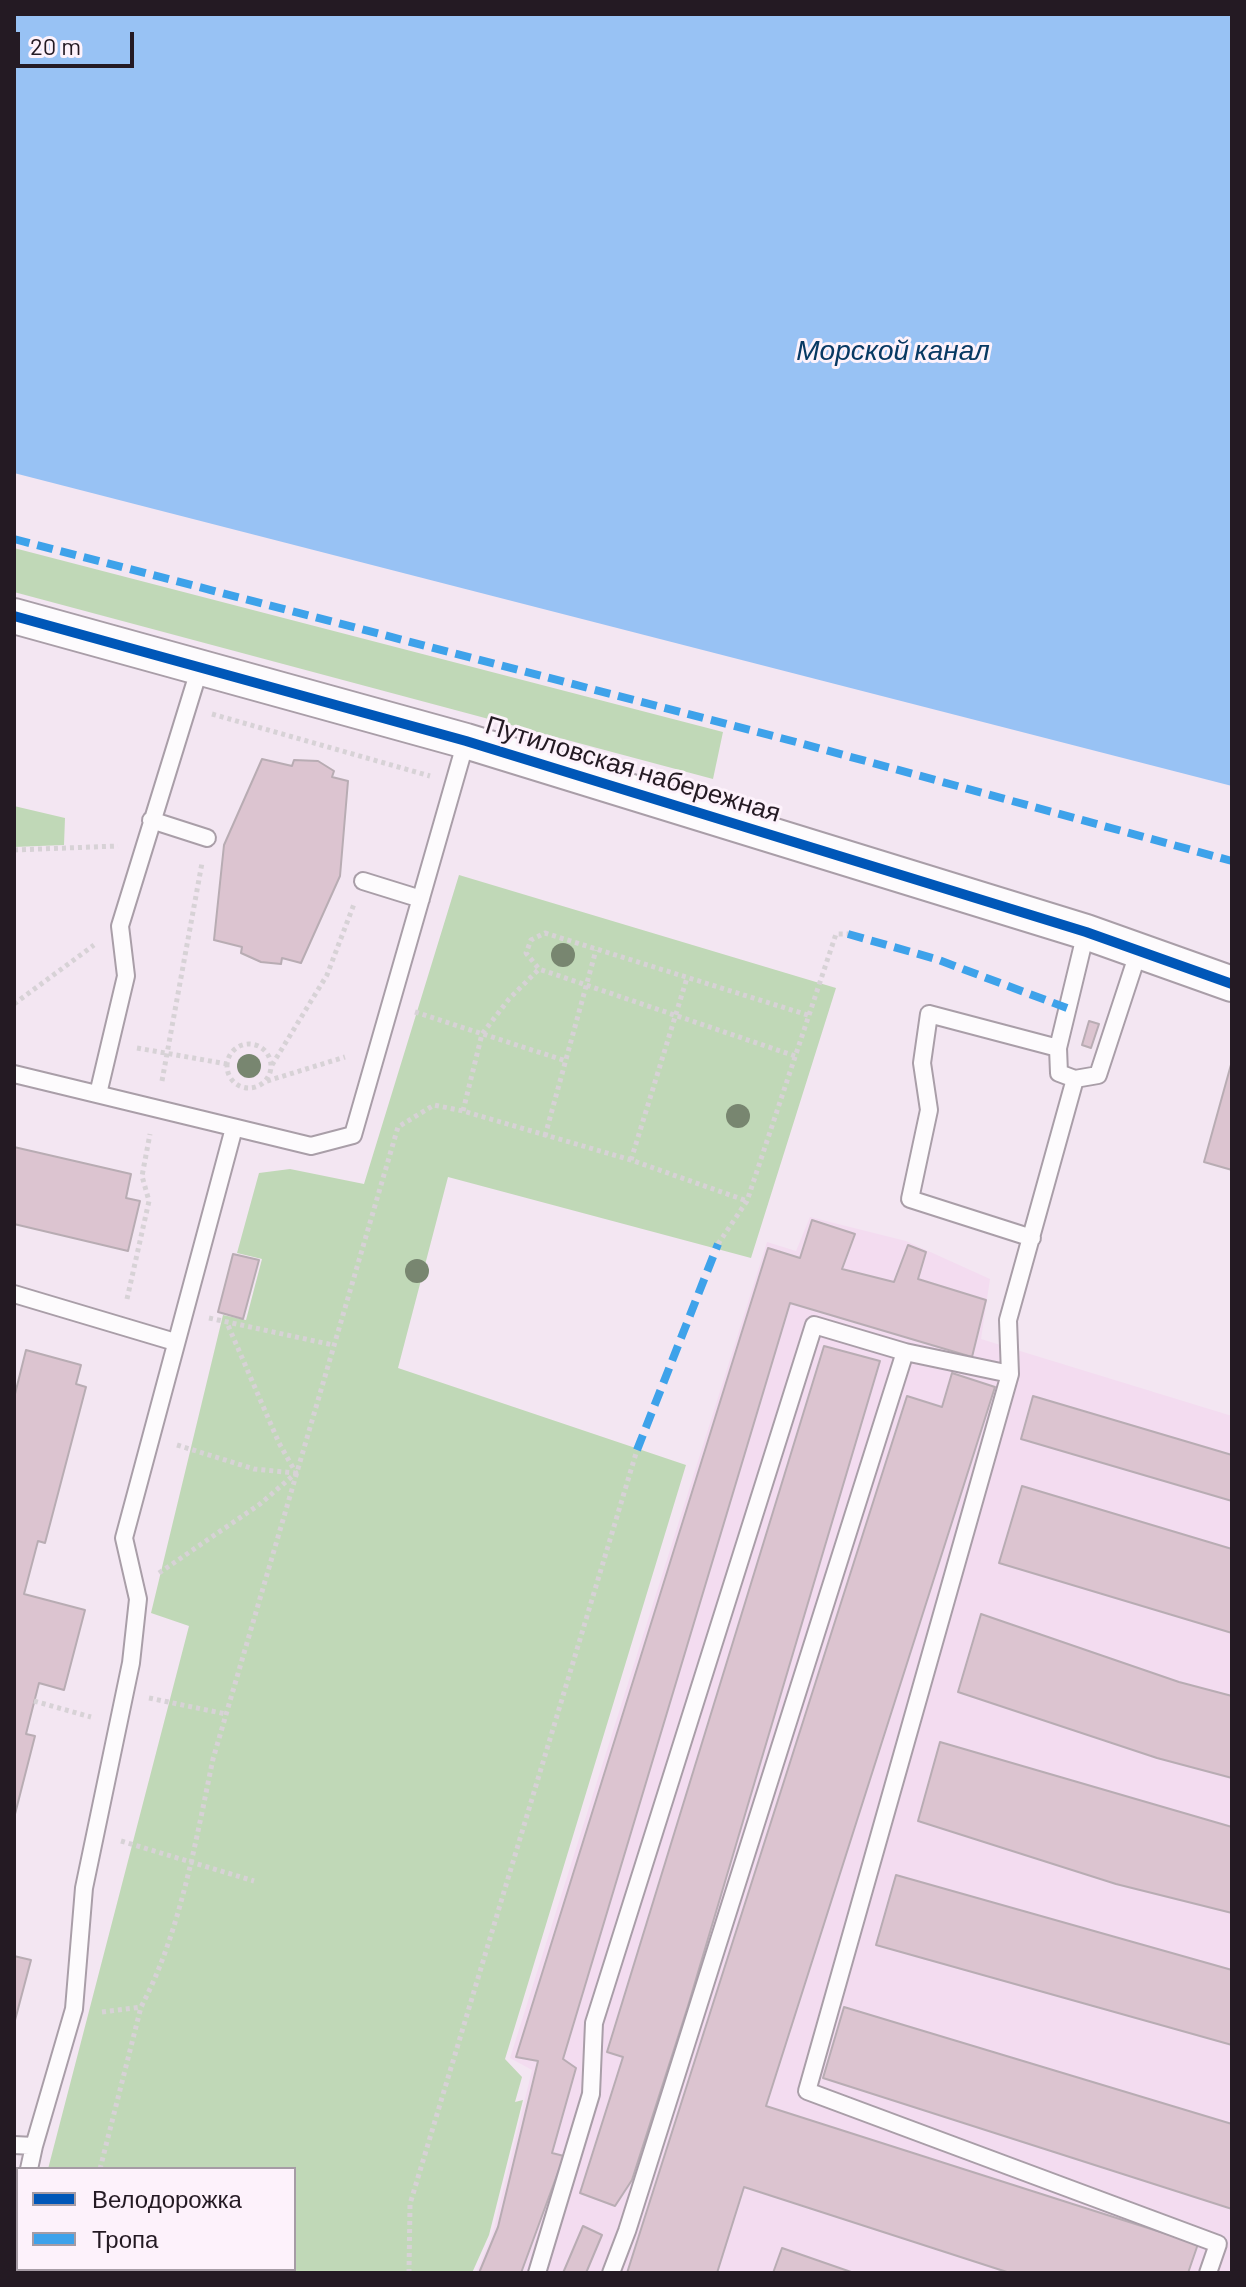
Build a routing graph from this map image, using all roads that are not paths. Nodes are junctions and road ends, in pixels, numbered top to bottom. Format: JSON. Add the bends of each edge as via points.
{"nodes":[{"id":1,"x":14,"y":616,"type":"edge"},
{"id":2,"x":200,"y":667,"type":"junction"},
{"id":3,"x":466,"y":741,"type":"junction"},
{"id":4,"x":151,"y":820,"type":"junction"},
{"id":5,"x":207,"y":838,"type":"road end"},
{"id":6,"x":363,"y":881,"type":"road end"},
{"id":7,"x":421,"y":899,"type":"junction"},
{"id":8,"x":1086,"y":932,"type":"junction"},
{"id":9,"x":1139,"y":950,"type":"junction"},
{"id":10,"x":1232,"y":984,"type":"edge"},
{"id":11,"x":1058,"y":1048,"type":"junction"},
{"id":12,"x":14,"y":1074,"type":"edge"},
{"id":13,"x":1075,"y":1079,"type":"junction"},
{"id":14,"x":98,"y":1094,"type":"junction"},
{"id":15,"x":234,"y":1128,"type":"junction"},
{"id":16,"x":1032,"y":1238,"type":"junction"},
{"id":17,"x":14,"y":1294,"type":"edge"},
{"id":18,"x":175,"y":1342,"type":"junction"},
{"id":19,"x":905,"y":1352,"type":"junction"},
{"id":20,"x":1010,"y":1374,"type":"junction"},
{"id":21,"x":14,"y":2145,"type":"edge"},
{"id":22,"x":34,"y":2146,"type":"junction"},
{"id":23,"x":29,"y":2167,"type":"edge"},
{"id":24,"x":537,"y":2273,"type":"edge"},
{"id":25,"x":611,"y":2273,"type":"edge"},
{"id":26,"x":1208,"y":2273,"type":"edge"}],
"edges":[{"from":1,"to":2,"type":"street","name":"Путиловская набережная"},
{"from":2,"to":3,"type":"street","name":"Путиловская набережная"},
{"from":2,"to":4,"type":"lane"},
{"from":3,"to":7,"type":"lane"},
{"from":3,"to":8,"type":"street","name":"Путиловская набережная"},
{"from":4,"to":5,"type":"lane"},
{"from":4,"to":14,"type":"lane","via":[[120,926],[126,976]]},
{"from":6,"to":7,"type":"lane"},
{"from":7,"to":15,"type":"lane","via":[[353,1135],[311,1146]]},
{"from":8,"to":9,"type":"street","name":"Путиловская набережная"},
{"from":8,"to":11,"type":"lane"},
{"from":9,"to":10,"type":"street","name":"Путиловская набережная"},
{"from":9,"to":13,"type":"lane","via":[[1098,1075]]},
{"from":11,"to":13,"type":"lane","via":[[1059,1073]]},
{"from":11,"to":16,"type":"lane","via":[[929,1014],[922,1063],[929,1110],[910,1199]]},
{"from":12,"to":14,"type":"lane"},
{"from":13,"to":16,"type":"lane"},
{"from":14,"to":15,"type":"lane"},
{"from":15,"to":18,"type":"lane"},
{"from":16,"to":20,"type":"lane","via":[[1008,1320]]},
{"from":17,"to":18,"type":"lane"},
{"from":18,"to":22,"type":"lane","via":[[124,1538],[136,1588],[135,1624],[84,1888],[74,2009]]},
{"from":19,"to":20,"type":"lane"},
{"from":19,"to":24,"type":"lane","via":[[814,1325],[594,2023],[591,2094]]},
{"from":19,"to":25,"type":"lane"},
{"from":20,"to":26,"type":"lane","via":[[807,2091],[1218,2244]]},
{"from":21,"to":22,"type":"lane"},
{"from":22,"to":23,"type":"lane"}]}
